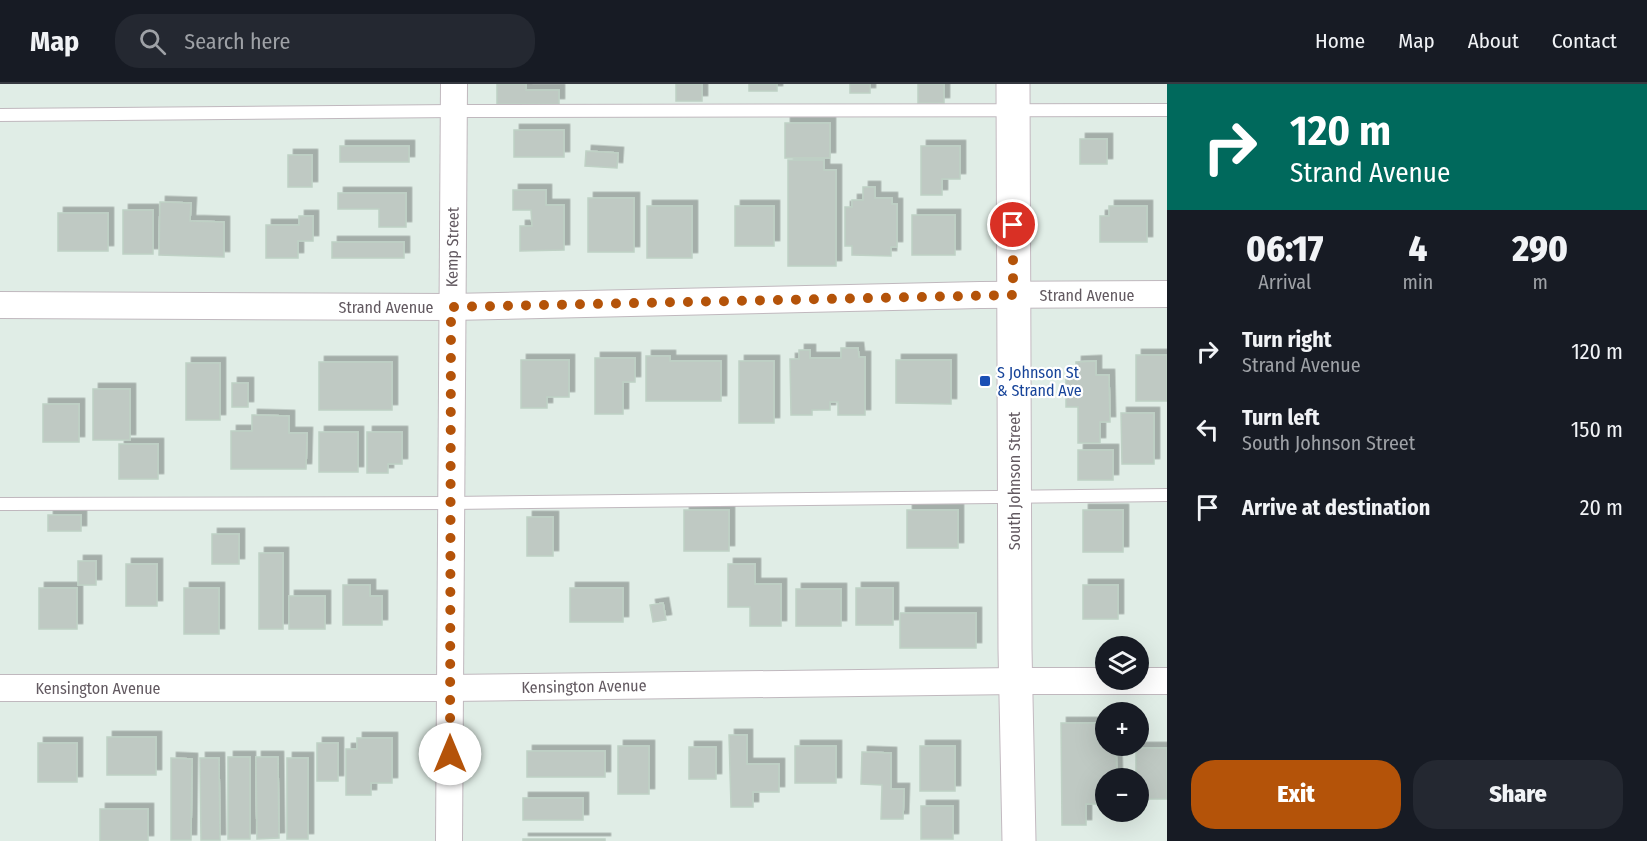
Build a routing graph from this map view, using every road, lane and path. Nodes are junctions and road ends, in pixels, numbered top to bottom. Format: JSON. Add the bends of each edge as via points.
{"nodes":[{"id":1,"x":454,"y":84,"type":"edge"},
{"id":2,"x":1013,"y":97,"type":"edge"},
{"id":3,"x":1167,"y":110,"type":"edge"},
{"id":4,"x":454,"y":111,"type":"junction"},
{"id":5,"x":0,"y":114,"type":"edge"},
{"id":6,"x":1167,"y":294,"type":"edge"},
{"id":7,"x":1013,"y":295,"type":"junction"},
{"id":8,"x":0,"y":304,"type":"edge"},
{"id":9,"x":451,"y":307,"type":"junction"},
{"id":10,"x":1167,"y":495,"type":"edge"},
{"id":11,"x":1014,"y":497,"type":"junction"},
{"id":12,"x":452,"y":503,"type":"junction"},
{"id":13,"x":0,"y":504,"type":"edge"},
{"id":14,"x":1016,"y":681,"type":"junction"},
{"id":15,"x":1167,"y":681,"type":"edge"},
{"id":16,"x":0,"y":688,"type":"edge"},
{"id":17,"x":450,"y":688,"type":"junction"},
{"id":18,"x":449,"y":841,"type":"edge"},
{"id":19,"x":1019,"y":841,"type":"edge"}],
"edges":[{"from":1,"to":4,"type":"street","name":"Kemp Street"},
{"from":2,"to":3,"type":"lane"},
{"from":2,"to":4,"type":"lane"},
{"from":2,"to":7,"type":"street","name":"South Johnson Street"},
{"from":4,"to":5,"type":"lane"},
{"from":4,"to":9,"type":"street","name":"Kemp Street"},
{"from":6,"to":7,"type":"street","name":"Strand Avenue"},
{"from":7,"to":9,"type":"street","name":"Strand Avenue"},
{"from":7,"to":11,"type":"street","name":"South Johnson Street"},
{"from":8,"to":9,"type":"street","name":"Strand Avenue"},
{"from":9,"to":12,"type":"street","name":"Kemp Street"},
{"from":10,"to":11,"type":"lane"},
{"from":11,"to":12,"type":"lane"},
{"from":11,"to":14,"type":"street","name":"South Johnson Street"},
{"from":12,"to":13,"type":"lane"},
{"from":12,"to":17,"type":"street","name":"Kemp Street"},
{"from":14,"to":15,"type":"street","name":"Kensington Avenue"},
{"from":14,"to":17,"type":"street","name":"Kensington Avenue"},
{"from":14,"to":19,"type":"street","name":"South Johnson Street"},
{"from":16,"to":17,"type":"street","name":"Kensington Avenue"},
{"from":17,"to":18,"type":"street","name":"Kemp Street"}]}
